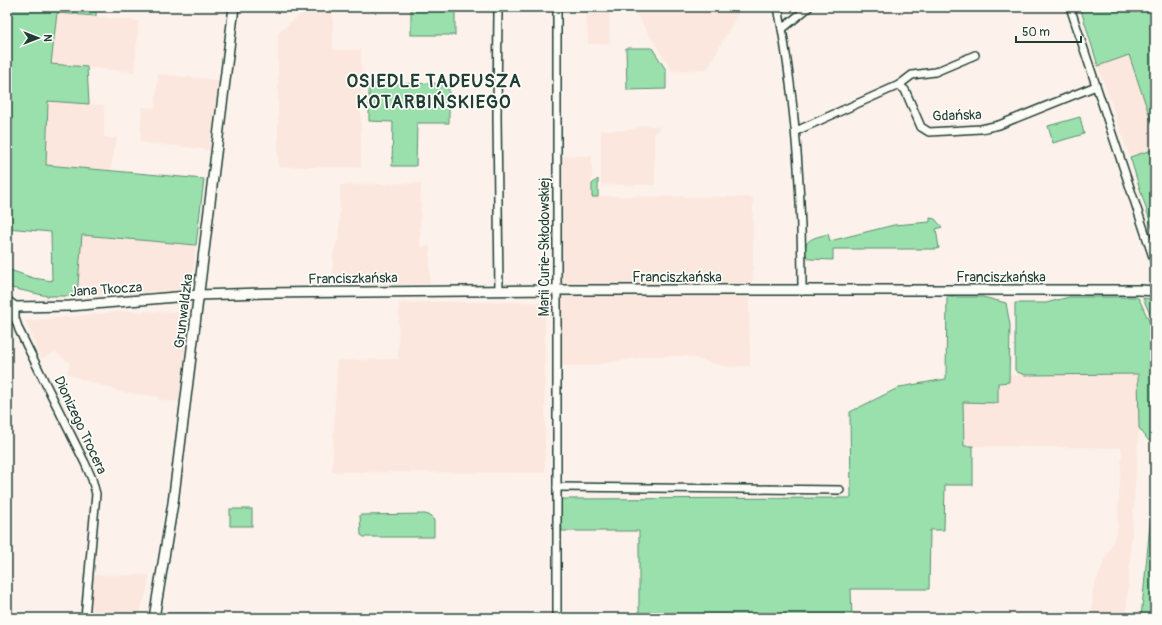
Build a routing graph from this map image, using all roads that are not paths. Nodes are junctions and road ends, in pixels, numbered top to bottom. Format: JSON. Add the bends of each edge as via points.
{"nodes":[{"id":1,"x":234,"y":7,"type":"edge"},
{"id":2,"x":557,"y":7,"type":"edge"},
{"id":3,"x":778,"y":7,"type":"edge"},
{"id":4,"x":808,"y":7,"type":"edge"},
{"id":5,"x":1070,"y":7,"type":"edge"},
{"id":6,"x":498,"y":11,"type":"dead end"},
{"id":7,"x":782,"y":29,"type":"junction"},
{"id":8,"x":975,"y":55,"type":"dead end"},
{"id":9,"x":899,"y":85,"type":"junction"},
{"id":10,"x":1096,"y":86,"type":"junction"},
{"id":11,"x":796,"y":131,"type":"junction"},
{"id":12,"x":1155,"y":264,"type":"edge"},
{"id":13,"x":499,"y":290,"type":"junction"},
{"id":14,"x":558,"y":290,"type":"junction"},
{"id":15,"x":1155,"y":290,"type":"edge"},
{"id":16,"x":802,"y":291,"type":"junction"},
{"id":17,"x":199,"y":295,"type":"junction"},
{"id":18,"x":7,"y":301,"type":"edge"},
{"id":19,"x":15,"y":307,"type":"junction"},
{"id":20,"x":557,"y":487,"type":"junction"},
{"id":21,"x":840,"y":490,"type":"dead end"},
{"id":22,"x":85,"y":618,"type":"edge"},
{"id":23,"x":154,"y":618,"type":"edge"},
{"id":24,"x":205,"y":618,"type":"edge"},
{"id":25,"x":557,"y":618,"type":"edge"}],
"edges":[{"from":1,"to":17,"type":"street","name":"Grunwaldzka"},
{"from":2,"to":14,"type":"street","name":"Marii Curie-Skłodowskiej"},
{"from":3,"to":7,"type":"street"},
{"from":4,"to":7,"type":"street"},
{"from":5,"to":10,"type":"street"},
{"from":6,"to":13,"type":"street"},
{"from":7,"to":11,"type":"street"},
{"from":8,"to":9,"type":"street","via":[[936,72],[912,75]]},
{"from":9,"to":10,"type":"street","name":"Gdańska","via":[[905,90],[920,127],[929,132],[981,129],[999,125]]},
{"from":9,"to":11,"type":"street"},
{"from":10,"to":12,"type":"street"},
{"from":11,"to":16,"type":"street"},
{"from":13,"to":14,"type":"street","name":"Franciszkańska"},
{"from":13,"to":17,"type":"street","name":"Franciszkańska"},
{"from":14,"to":16,"type":"street","name":"Franciszkańska"},
{"from":14,"to":20,"type":"street","name":"Marii Curie-Skłodowskiej"},
{"from":15,"to":16,"type":"street","name":"Franciszkańska"},
{"from":17,"to":19,"type":"street","name":"Jana Tkocza","via":[[70,306]]},
{"from":17,"to":23,"type":"street","name":"Grunwaldzka","via":[[173,503]]},
{"from":18,"to":19,"type":"street"},
{"from":19,"to":22,"type":"street","name":"Dionizego Trocera","via":[[19,330],[92,479],[96,494]]},
{"from":20,"to":21,"type":"street"},
{"from":20,"to":25,"type":"street","name":"Marii Curie-Skłodowskiej"},
{"from":23,"to":24,"type":"street"}]}
